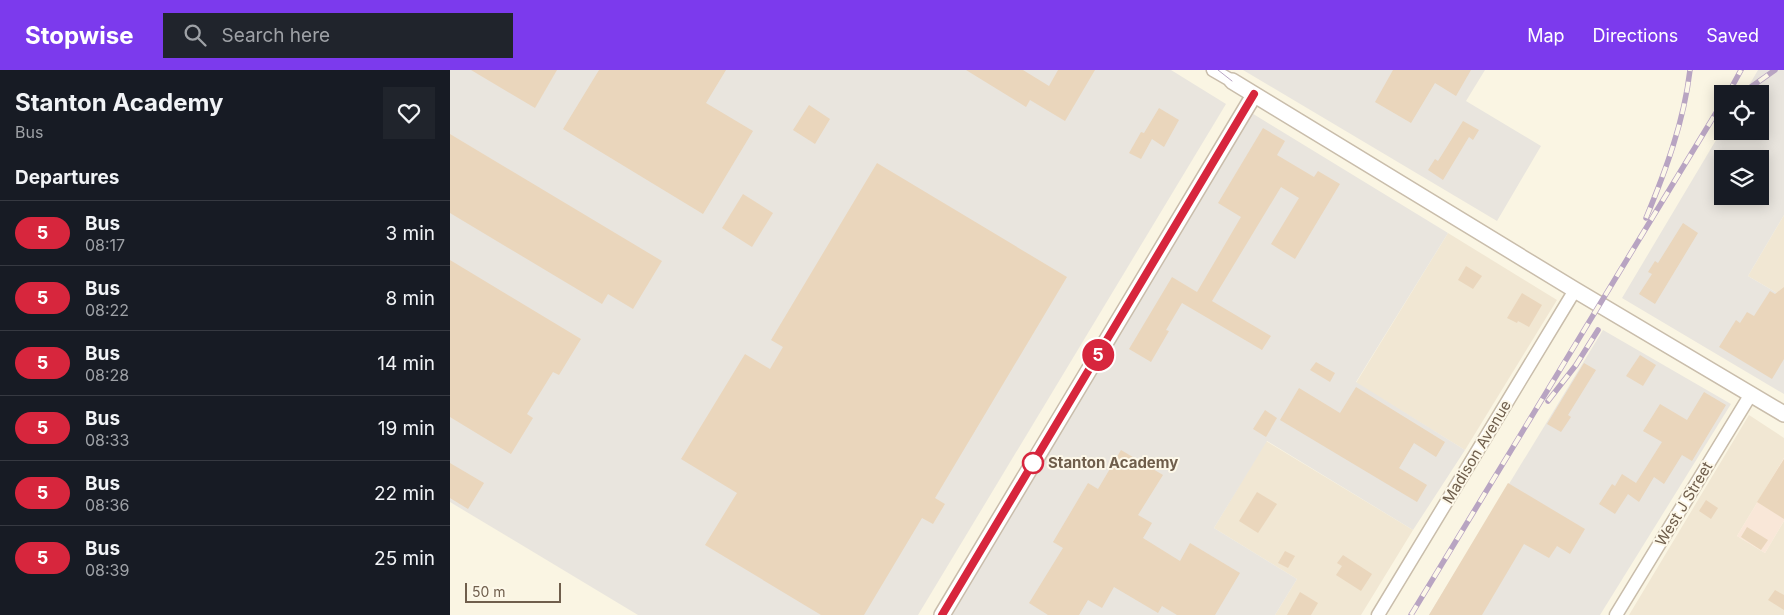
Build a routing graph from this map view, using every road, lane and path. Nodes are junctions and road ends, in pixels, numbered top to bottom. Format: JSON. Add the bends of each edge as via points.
{"nodes":[{"id":1,"x":1213,"y":70,"type":"edge"},
{"id":2,"x":1232,"y":81,"type":"joint"},
{"id":3,"x":1254,"y":94,"type":"junction"},
{"id":4,"x":1575,"y":290,"type":"junction"},
{"id":5,"x":1751,"y":394,"type":"junction"},
{"id":6,"x":1784,"y":414,"type":"edge"},
{"id":7,"x":942,"y":615,"type":"edge"},
{"id":8,"x":1378,"y":615,"type":"edge"},
{"id":9,"x":1616,"y":615,"type":"edge"}],
"edges":[{"from":1,"to":2,"type":"street"},
{"from":2,"to":3,"type":"street"},
{"from":3,"to":4,"type":"street"},
{"from":3,"to":7,"type":"street"},
{"from":4,"to":5,"type":"street"},
{"from":4,"to":8,"type":"street","name":"Madison Avenue"},
{"from":5,"to":6,"type":"street"},
{"from":5,"to":9,"type":"street","name":"West J Street"}]}
